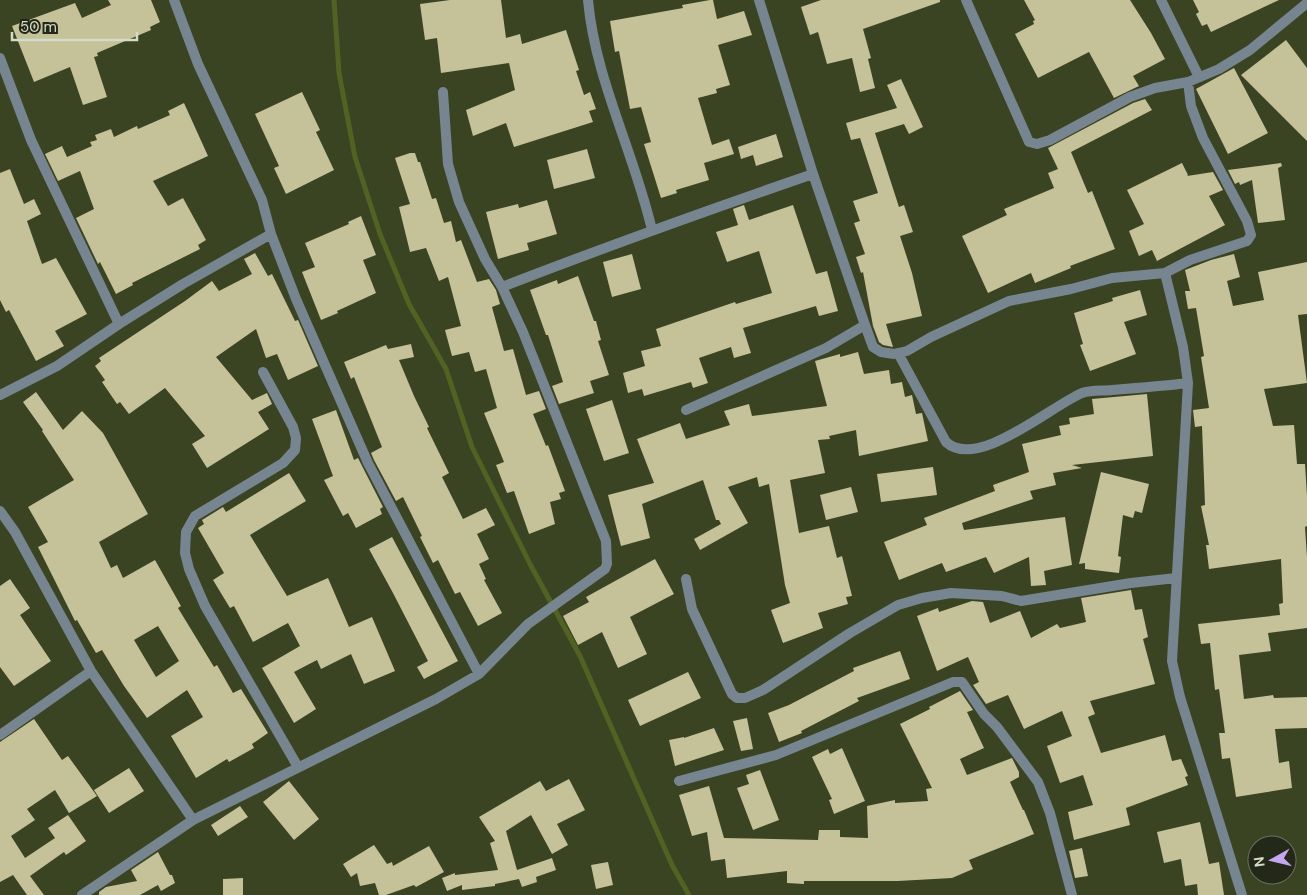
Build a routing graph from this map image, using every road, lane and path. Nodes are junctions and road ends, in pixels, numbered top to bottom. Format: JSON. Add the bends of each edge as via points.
{"nodes":[{"id":1,"x":174,"y":0,"type":"edge"},
{"id":2,"x":588,"y":0,"type":"edge"},
{"id":3,"x":759,"y":0,"type":"edge"},
{"id":4,"x":966,"y":0,"type":"edge"},
{"id":5,"x":1161,"y":0,"type":"edge"},
{"id":6,"x":1307,"y":4,"type":"edge"},
{"id":7,"x":0,"y":58,"type":"edge"},
{"id":8,"x":1199,"y":77,"type":"junction"},
{"id":9,"x":1188,"y":82,"type":"junction"},
{"id":10,"x":443,"y":92,"type":"dead end"},
{"id":11,"x":813,"y":174,"type":"junction"},
{"id":12,"x":652,"y":230,"type":"junction"},
{"id":13,"x":271,"y":234,"type":"junction"},
{"id":14,"x":1165,"y":273,"type":"junction"},
{"id":15,"x":502,"y":286,"type":"junction"},
{"id":16,"x":118,"y":324,"type":"junction"},
{"id":17,"x":865,"y":325,"type":"junction"},
{"id":18,"x":898,"y":353,"type":"junction"},
{"id":19,"x":263,"y":372,"type":"dead end"},
{"id":20,"x":1188,"y":384,"type":"junction"},
{"id":21,"x":0,"y":395,"type":"edge"},
{"id":22,"x":686,"y":410,"type":"dead end"},
{"id":23,"x":0,"y":511,"type":"edge"},
{"id":24,"x":1176,"y":578,"type":"junction"},
{"id":25,"x":686,"y":579,"type":"dead end"},
{"id":26,"x":90,"y":671,"type":"junction"},
{"id":27,"x":479,"y":674,"type":"junction"},
{"id":28,"x":0,"y":735,"type":"edge"},
{"id":29,"x":298,"y":767,"type":"junction"},
{"id":30,"x":679,"y":781,"type":"dead end"},
{"id":31,"x":194,"y":820,"type":"junction"},
{"id":32,"x":82,"y":895,"type":"edge"},
{"id":33,"x":1072,"y":895,"type":"edge"},
{"id":34,"x":1242,"y":895,"type":"edge"}],
"edges":[{"from":1,"to":13,"type":"street","via":[[198,64],[262,200]]},
{"from":2,"to":12,"type":"street","via":[[597,54],[645,199]]},
{"from":3,"to":11,"type":"street"},
{"from":4,"to":9,"type":"street","via":[[1029,142],[1037,144],[1050,140],[1130,97],[1154,88]]},
{"from":5,"to":8,"type":"street"},
{"from":6,"to":8,"type":"street","via":[[1250,50]]},
{"from":7,"to":16,"type":"street","via":[[31,140]]},
{"from":8,"to":9,"type":"street"},
{"from":9,"to":14,"type":"street","via":[[1191,106],[1203,138],[1247,221],[1251,235],[1246,241],[1190,260]]},
{"from":10,"to":15,"type":"street","via":[[450,174],[484,259]]},
{"from":11,"to":12,"type":"street"},
{"from":11,"to":17,"type":"street"},
{"from":12,"to":15,"type":"street"},
{"from":13,"to":16,"type":"street"},
{"from":13,"to":27,"type":"street","via":[[368,464]]},
{"from":14,"to":18,"type":"street","via":[[1112,278],[1009,301]]},
{"from":14,"to":20,"type":"street","via":[[1183,347]]},
{"from":15,"to":27,"type":"street","via":[[606,541],[607,564],[605,569],[528,624]]},
{"from":16,"to":21,"type":"street","via":[[57,366]]},
{"from":17,"to":18,"type":"street","via":[[873,347],[882,352]]},
{"from":17,"to":22,"type":"street","via":[[826,348]]},
{"from":18,"to":20,"type":"street","via":[[946,442],[959,450],[986,446],[1022,429],[1083,392]]},
{"from":19,"to":29,"type":"street","via":[[292,427],[296,438],[295,450],[283,463],[195,516],[186,532],[186,553],[189,569],[205,606]]},
{"from":20,"to":24,"type":"street"},
{"from":23,"to":26,"type":"street","via":[[15,532]]},
{"from":24,"to":25,"type":"street","via":[[1021,601],[1002,596],[951,593],[922,598],[898,605],[763,690],[745,698],[732,694],[692,609]]},
{"from":24,"to":34,"type":"street","via":[[1172,661],[1180,697]]},
{"from":26,"to":28,"type":"street"},
{"from":26,"to":31,"type":"street"},
{"from":27,"to":29,"type":"street","via":[[436,699]]},
{"from":29,"to":31,"type":"street"},
{"from":30,"to":33,"type":"street","via":[[776,755],[953,682],[962,682],[1038,782],[1050,813]]},
{"from":31,"to":32,"type":"street"}]}
